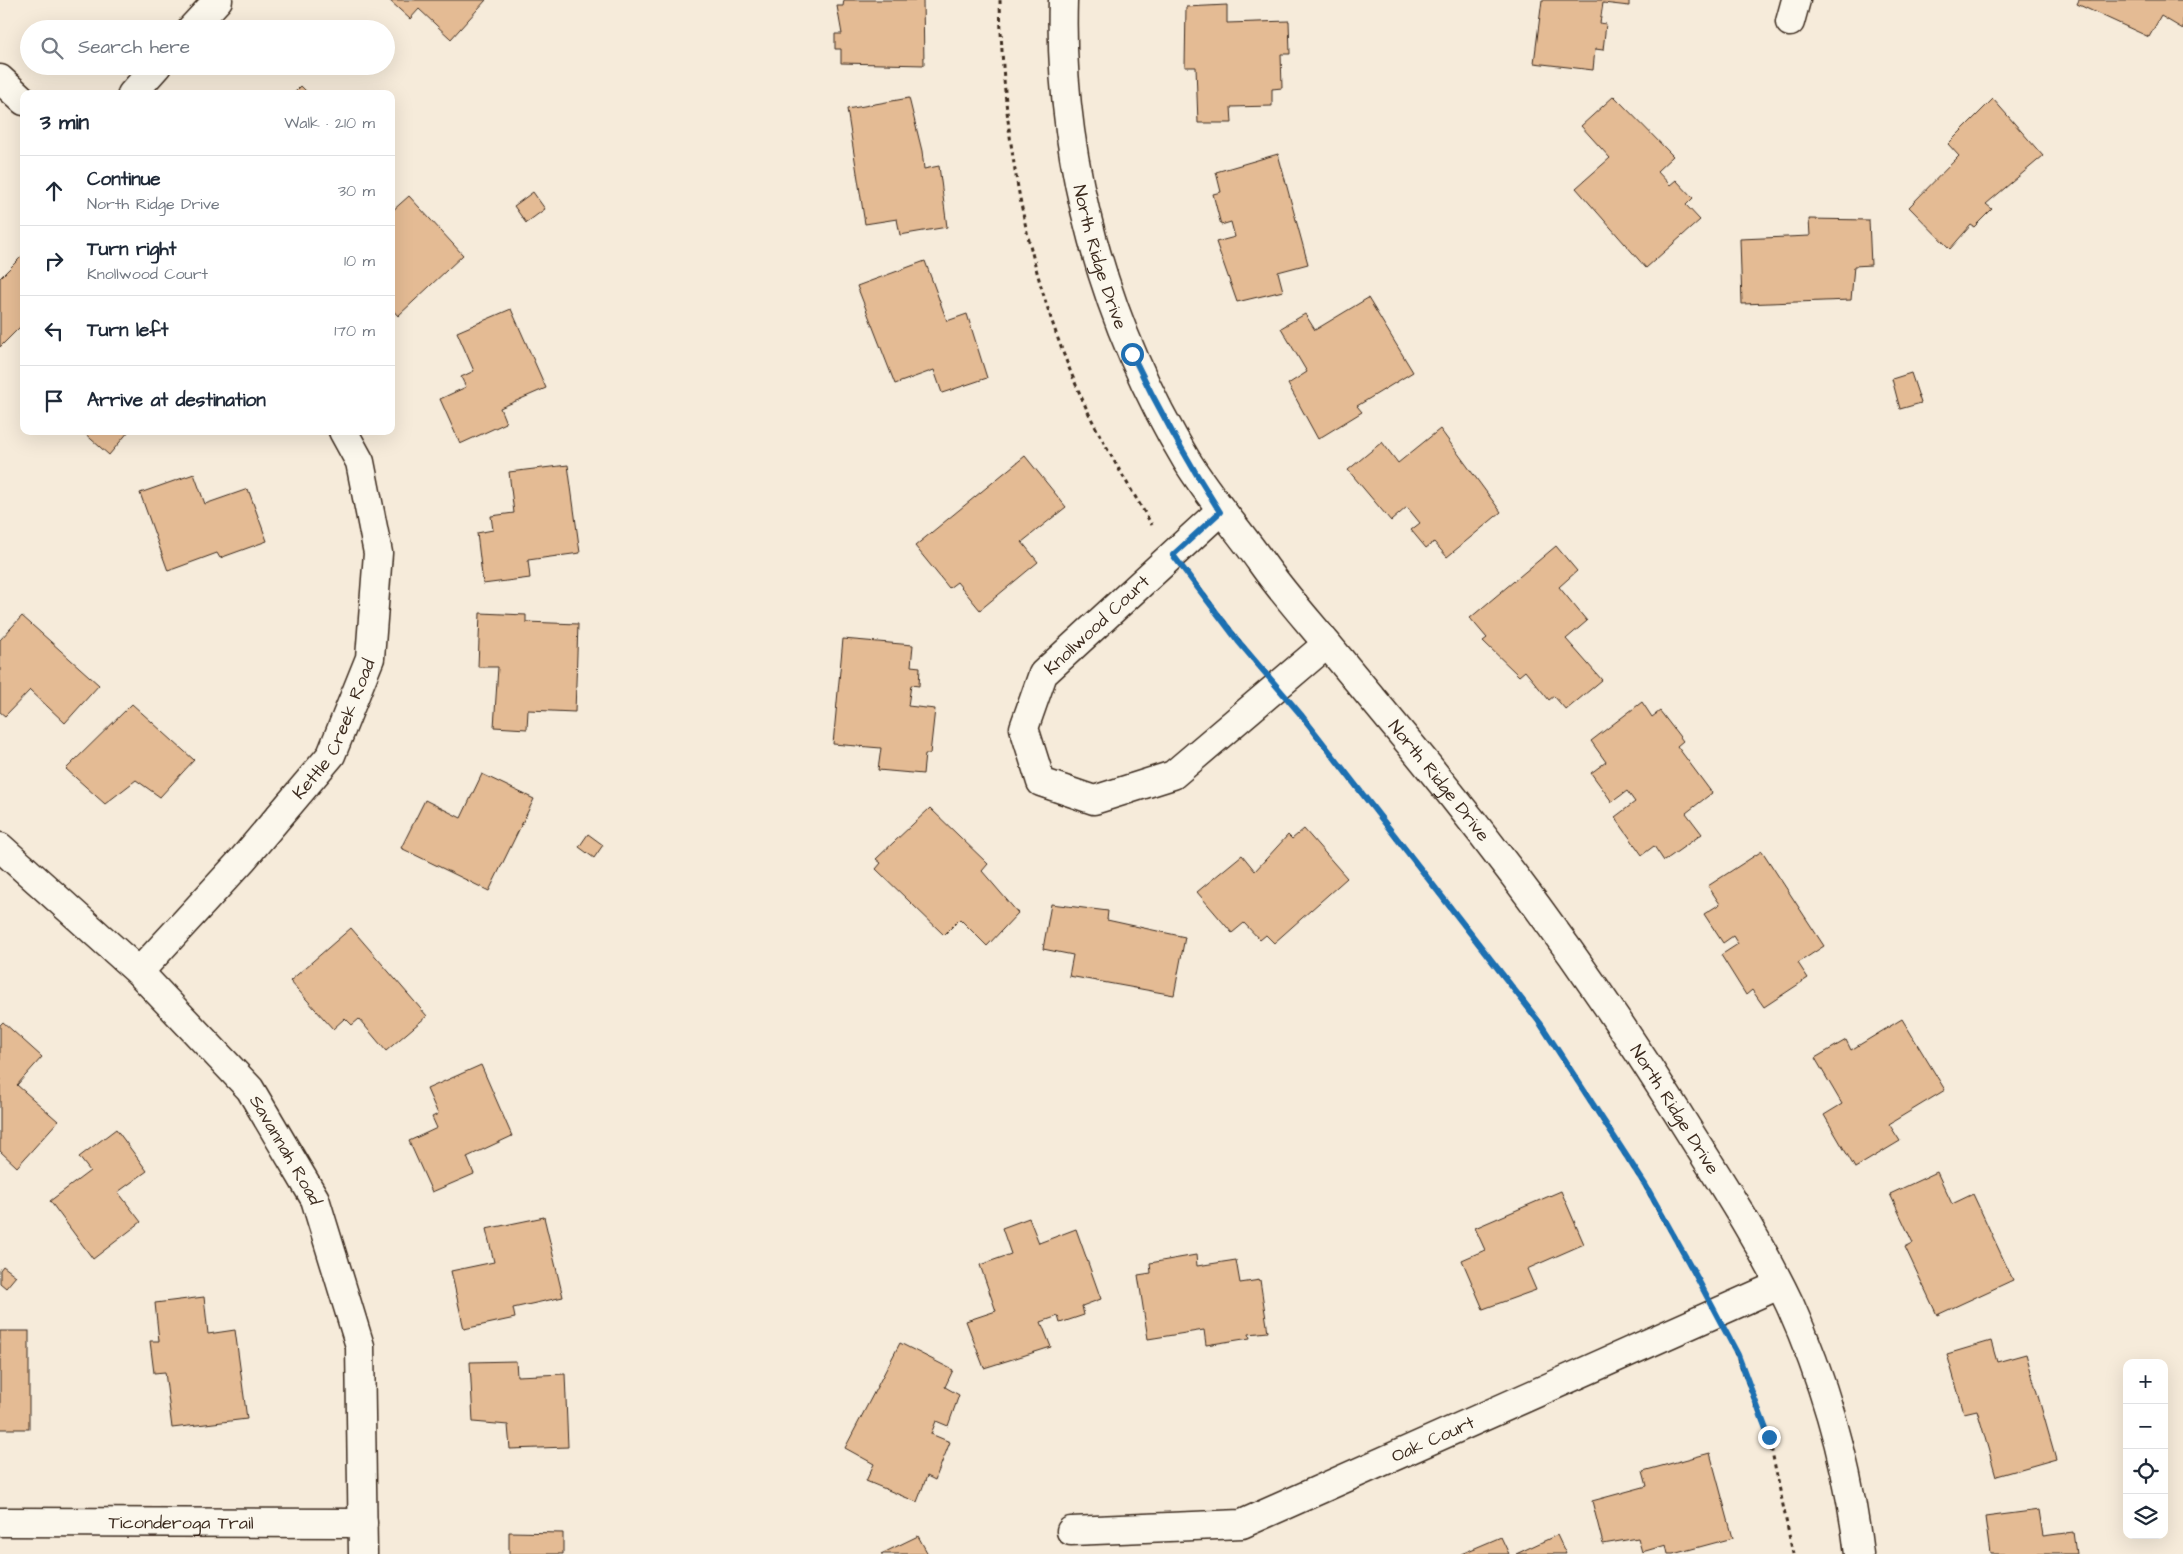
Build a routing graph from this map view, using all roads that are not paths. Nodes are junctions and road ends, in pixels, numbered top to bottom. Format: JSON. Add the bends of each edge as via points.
{"nodes":[{"id":1,"x":218,"y":0,"type":"edge"},
{"id":2,"x":1063,"y":0,"type":"edge"},
{"id":3,"x":200,"y":20,"type":"edge"},
{"id":4,"x":149,"y":75,"type":"edge"},
{"id":5,"x":0,"y":79,"type":"edge"},
{"id":6,"x":136,"y":90,"type":"edge"},
{"id":7,"x":20,"y":97,"type":"edge"},
{"id":8,"x":345,"y":435,"type":"edge"},
{"id":9,"x":1220,"y":512,"type":"junction"},
{"id":10,"x":1327,"y":644,"type":"junction"},
{"id":11,"x":0,"y":847,"type":"edge"},
{"id":12,"x":139,"y":972,"type":"junction"},
{"id":13,"x":1779,"y":1285,"type":"junction"},
{"id":14,"x":0,"y":1522,"type":"edge"},
{"id":15,"x":363,"y":1523,"type":"junction"},
{"id":16,"x":1071,"y":1531,"type":"dead end"},
{"id":17,"x":363,"y":1554,"type":"edge"},
{"id":18,"x":1859,"y":1554,"type":"edge"}],
"edges":[{"from":1,"to":3,"type":"street"},
{"from":2,"to":9,"type":"street","name":"North Ridge Drive","via":[[1066,90],[1074,149],[1089,225],[1106,281],[1132,354],[1158,407]]},
{"from":4,"to":6,"type":"street"},
{"from":5,"to":7,"type":"street"},
{"from":8,"to":12,"type":"street","name":"Kettle Creek Road","via":[[360,462],[378,553],[370,658],[331,755],[243,859]]},
{"from":9,"to":10,"type":"street","name":"North Ridge Drive"},
{"from":9,"to":10,"type":"street","name":"Knollwood Court","via":[[1043,674],[1024,728],[1041,782],[1094,800],[1173,775]]},
{"from":10,"to":13,"type":"street","name":"North Ridge Drive","via":[[1424,760],[1544,913],[1649,1067],[1734,1203]]},
{"from":11,"to":12,"type":"street","name":"Savannah Road"},
{"from":12,"to":15,"type":"street","name":"Savannah Road","via":[[250,1089],[315,1199],[360,1346]]},
{"from":13,"to":16,"type":"street","name":"Oak Court","via":[[1242,1524]]},
{"from":13,"to":18,"type":"street","name":"North Ridge Drive","via":[[1812,1360],[1831,1416],[1846,1473]]},
{"from":14,"to":15,"type":"street","name":"Ticonderoga Trail"},
{"from":15,"to":17,"type":"street","name":"Savannah Road"}]}
